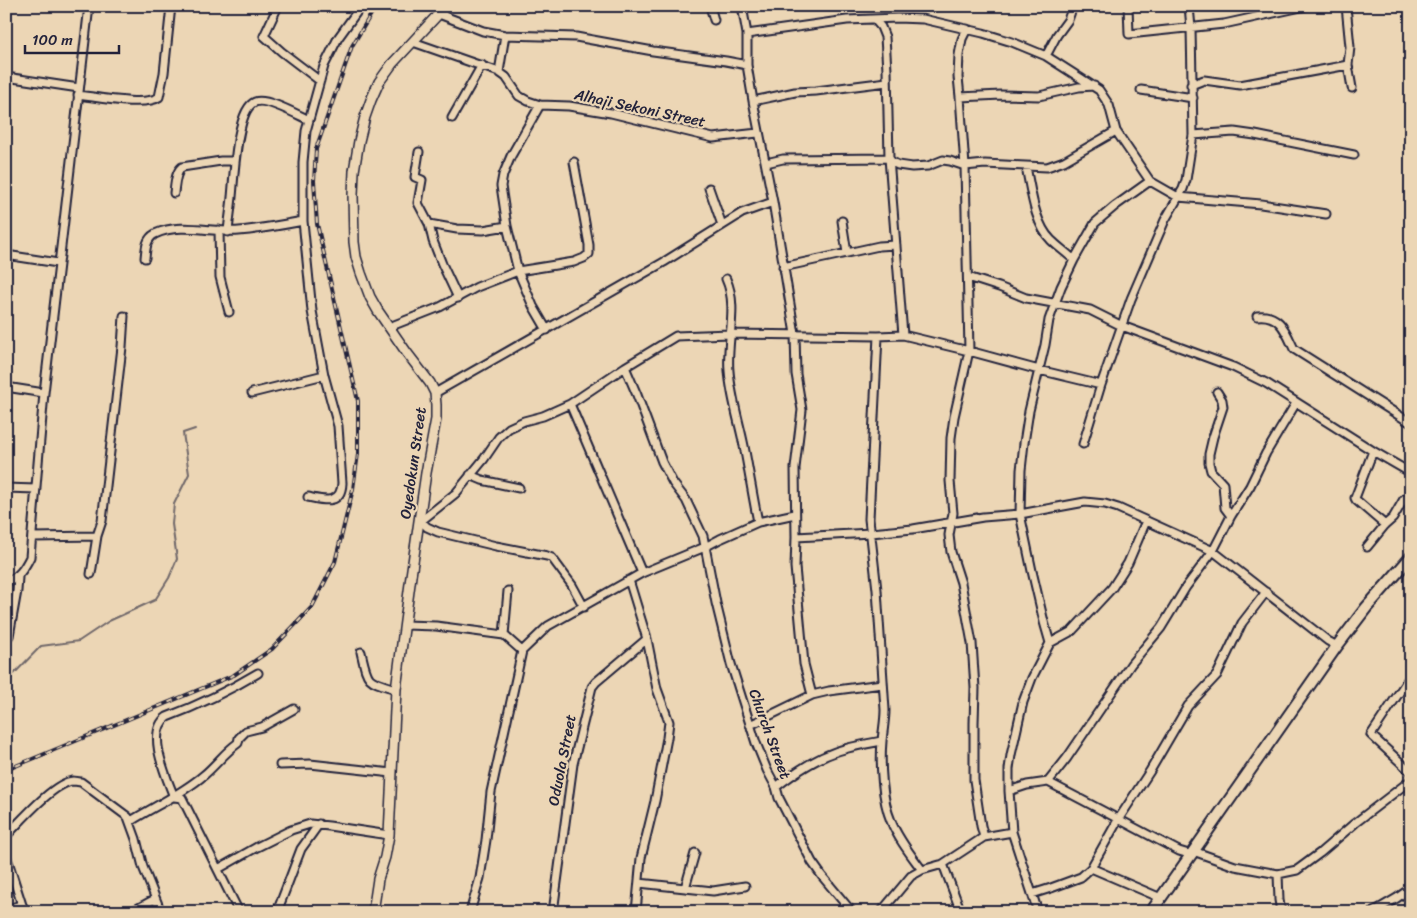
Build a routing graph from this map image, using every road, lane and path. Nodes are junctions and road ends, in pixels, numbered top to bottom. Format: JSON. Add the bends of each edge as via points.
{"nodes":[{"id":1,"x":89,"y":6,"type":"edge"},
{"id":2,"x":172,"y":6,"type":"edge"},
{"id":3,"x":278,"y":6,"type":"edge"},
{"id":4,"x":446,"y":6,"type":"edge"},
{"id":5,"x":710,"y":6,"type":"edge"},
{"id":6,"x":742,"y":6,"type":"edge"},
{"id":7,"x":1073,"y":6,"type":"edge"},
{"id":8,"x":1128,"y":6,"type":"edge"},
{"id":9,"x":1189,"y":6,"type":"edge"},
{"id":10,"x":1306,"y":6,"type":"edge"},
{"id":11,"x":1346,"y":6,"type":"edge"},
{"id":12,"x":357,"y":7,"type":"edge"},
{"id":13,"x":1267,"y":10,"type":"edge"},
{"id":14,"x":439,"y":14,"type":"junction"},
{"id":15,"x":714,"y":20,"type":"dead end"},
{"id":16,"x":875,"y":20,"type":"junction"},
{"id":17,"x":1191,"y":28,"type":"junction"},
{"id":18,"x":967,"y":30,"type":"junction"},
{"id":19,"x":504,"y":34,"type":"junction"},
{"id":20,"x":747,"y":34,"type":"junction"},
{"id":21,"x":413,"y":42,"type":"junction"},
{"id":22,"x":1046,"y":56,"type":"junction"},
{"id":23,"x":482,"y":65,"type":"junction"},
{"id":24,"x":747,"y":65,"type":"junction"},
{"id":25,"x":1348,"y":65,"type":"junction"},
{"id":26,"x":499,"y":72,"type":"junction"},
{"id":27,"x":6,"y":77,"type":"edge"},
{"id":28,"x":320,"y":81,"type":"junction"},
{"id":29,"x":887,"y":82,"type":"junction"},
{"id":30,"x":1191,"y":85,"type":"junction"},
{"id":31,"x":1094,"y":86,"type":"junction"},
{"id":32,"x":1352,"y":88,"type":"dead end"},
{"id":33,"x":1141,"y":90,"type":"dead end"},
{"id":34,"x":79,"y":91,"type":"junction"},
{"id":35,"x":960,"y":97,"type":"junction"},
{"id":36,"x":1193,"y":98,"type":"junction"},
{"id":37,"x":753,"y":101,"type":"junction"},
{"id":38,"x":540,"y":105,"type":"junction"},
{"id":39,"x":452,"y":118,"type":"dead end"},
{"id":40,"x":309,"y":120,"type":"junction"},
{"id":41,"x":1116,"y":131,"type":"junction"},
{"id":42,"x":758,"y":133,"type":"junction"},
{"id":43,"x":1193,"y":135,"type":"junction"},
{"id":44,"x":419,"y":152,"type":"dead end"},
{"id":45,"x":1354,"y":155,"type":"dead end"},
{"id":46,"x":888,"y":158,"type":"junction"},
{"id":47,"x":234,"y":161,"type":"junction"},
{"id":48,"x":574,"y":162,"type":"dead end"},
{"id":49,"x":766,"y":163,"type":"junction"},
{"id":50,"x":964,"y":166,"type":"junction"},
{"id":51,"x":1026,"y":167,"type":"junction"},
{"id":52,"x":1150,"y":181,"type":"junction"},
{"id":53,"x":709,"y":188,"type":"dead end"},
{"id":54,"x":174,"y":193,"type":"dead end"},
{"id":55,"x":1178,"y":197,"type":"junction"},
{"id":56,"x":773,"y":202,"type":"junction"},
{"id":57,"x":1326,"y":214,"type":"dead end"},
{"id":58,"x":303,"y":221,"type":"junction"},
{"id":59,"x":842,"y":221,"type":"dead end"},
{"id":60,"x":429,"y":224,"type":"junction"},
{"id":61,"x":722,"y":225,"type":"junction"},
{"id":62,"x":507,"y":226,"type":"junction"},
{"id":63,"x":219,"y":230,"type":"junction"},
{"id":64,"x":228,"y":232,"type":"junction"},
{"id":65,"x":896,"y":245,"type":"junction"},
{"id":66,"x":847,"y":253,"type":"junction"},
{"id":67,"x":6,"y":255,"type":"edge"},
{"id":68,"x":145,"y":258,"type":"dead end"},
{"id":69,"x":1074,"y":260,"type":"junction"},
{"id":70,"x":58,"y":263,"type":"junction"},
{"id":71,"x":783,"y":267,"type":"junction"},
{"id":72,"x":518,"y":270,"type":"junction"},
{"id":73,"x":968,"y":277,"type":"junction"},
{"id":74,"x":726,"y":279,"type":"dead end"},
{"id":75,"x":458,"y":298,"type":"junction"},
{"id":76,"x":1055,"y":305,"type":"junction"},
{"id":77,"x":229,"y":312,"type":"dead end"},
{"id":78,"x":124,"y":316,"type":"dead end"},
{"id":79,"x":1257,"y":316,"type":"dead end"},
{"id":80,"x":1122,"y":326,"type":"junction"},
{"id":81,"x":390,"y":327,"type":"junction"},
{"id":82,"x":547,"y":330,"type":"junction"},
{"id":83,"x":730,"y":334,"type":"junction"},
{"id":84,"x":795,"y":334,"type":"junction"},
{"id":85,"x":903,"y":335,"type":"junction"},
{"id":86,"x":878,"y":336,"type":"junction"},
{"id":87,"x":969,"y":351,"type":"junction"},
{"id":88,"x":625,"y":367,"type":"junction"},
{"id":89,"x":1039,"y":370,"type":"junction"},
{"id":90,"x":324,"y":375,"type":"junction"},
{"id":91,"x":1101,"y":385,"type":"junction"},
{"id":92,"x":6,"y":388,"type":"edge"},
{"id":93,"x":1217,"y":392,"type":"dead end"},
{"id":94,"x":44,"y":393,"type":"junction"},
{"id":95,"x":252,"y":393,"type":"dead end"},
{"id":96,"x":435,"y":393,"type":"junction"},
{"id":97,"x":1296,"y":403,"type":"junction"},
{"id":98,"x":570,"y":404,"type":"junction"},
{"id":99,"x":1411,"y":423,"type":"edge"},
{"id":100,"x":1083,"y":444,"type":"dead end"},
{"id":101,"x":1373,"y":451,"type":"junction"},
{"id":102,"x":1411,"y":473,"type":"edge"},
{"id":103,"x":470,"y":475,"type":"junction"},
{"id":104,"x":6,"y":488,"type":"edge"},
{"id":105,"x":519,"y":488,"type":"dead end"},
{"id":106,"x":36,"y":489,"type":"junction"},
{"id":107,"x":308,"y":497,"type":"dead end"},
{"id":108,"x":1404,"y":499,"type":"dead end"},
{"id":109,"x":795,"y":514,"type":"junction"},
{"id":110,"x":1020,"y":514,"type":"junction"},
{"id":111,"x":1231,"y":516,"type":"junction"},
{"id":112,"x":1146,"y":521,"type":"junction"},
{"id":113,"x":758,"y":522,"type":"junction"},
{"id":114,"x":951,"y":523,"type":"junction"},
{"id":115,"x":420,"y":525,"type":"junction"},
{"id":116,"x":1386,"y":525,"type":"junction"},
{"id":117,"x":871,"y":533,"type":"junction"},
{"id":118,"x":97,"y":536,"type":"junction"},
{"id":119,"x":33,"y":537,"type":"junction"},
{"id":120,"x":796,"y":537,"type":"junction"},
{"id":121,"x":705,"y":547,"type":"junction"},
{"id":122,"x":1366,"y":547,"type":"dead end"},
{"id":123,"x":1212,"y":552,"type":"junction"},
{"id":124,"x":1411,"y":557,"type":"edge"},
{"id":125,"x":1411,"y":563,"type":"edge"},
{"id":126,"x":642,"y":573,"type":"junction"},
{"id":127,"x":90,"y":574,"type":"dead end"},
{"id":128,"x":18,"y":577,"type":"junction"},
{"id":129,"x":629,"y":580,"type":"junction"},
{"id":130,"x":6,"y":582,"type":"edge"},
{"id":131,"x":508,"y":591,"type":"dead end"},
{"id":132,"x":1266,"y":592,"type":"junction"},
{"id":133,"x":584,"y":607,"type":"junction"},
{"id":134,"x":405,"y":625,"type":"junction"},
{"id":135,"x":504,"y":635,"type":"junction"},
{"id":136,"x":8,"y":636,"type":"dead end"},
{"id":137,"x":646,"y":639,"type":"junction"},
{"id":138,"x":1050,"y":643,"type":"junction"},
{"id":139,"x":1337,"y":646,"type":"junction"},
{"id":140,"x":522,"y":651,"type":"junction"},
{"id":141,"x":362,"y":652,"type":"dead end"},
{"id":142,"x":258,"y":673,"type":"dead end"},
{"id":143,"x":1411,"y":675,"type":"edge"},
{"id":144,"x":882,"y":684,"type":"junction"},
{"id":145,"x":396,"y":689,"type":"junction"},
{"id":146,"x":812,"y":695,"type":"junction"},
{"id":147,"x":294,"y":709,"type":"dead end"},
{"id":148,"x":750,"y":726,"type":"junction"},
{"id":149,"x":882,"y":741,"type":"junction"},
{"id":150,"x":1256,"y":764,"type":"junction"},
{"id":151,"x":280,"y":765,"type":"dead end"},
{"id":152,"x":1411,"y":772,"type":"edge"},
{"id":153,"x":392,"y":773,"type":"junction"},
{"id":154,"x":1411,"y":780,"type":"edge"},
{"id":155,"x":1048,"y":782,"type":"junction"},
{"id":156,"x":776,"y":787,"type":"junction"},
{"id":157,"x":1009,"y":791,"type":"junction"},
{"id":158,"x":174,"y":796,"type":"junction"},
{"id":159,"x":1118,"y":820,"type":"junction"},
{"id":160,"x":131,"y":821,"type":"junction"},
{"id":161,"x":318,"y":824,"type":"junction"},
{"id":162,"x":1012,"y":832,"type":"junction"},
{"id":163,"x":388,"y":835,"type":"junction"},
{"id":164,"x":6,"y":836,"type":"edge"},
{"id":165,"x":984,"y":837,"type":"junction"},
{"id":166,"x":695,"y":853,"type":"dead end"},
{"id":167,"x":1194,"y":854,"type":"junction"},
{"id":168,"x":6,"y":855,"type":"edge"},
{"id":169,"x":943,"y":864,"type":"junction"},
{"id":170,"x":1091,"y":868,"type":"junction"},
{"id":171,"x":218,"y":869,"type":"junction"},
{"id":172,"x":922,"y":870,"type":"junction"},
{"id":173,"x":1278,"y":874,"type":"junction"},
{"id":174,"x":639,"y":884,"type":"junction"},
{"id":175,"x":745,"y":886,"type":"dead end"},
{"id":176,"x":685,"y":888,"type":"junction"},
{"id":177,"x":1411,"y":888,"type":"edge"},
{"id":178,"x":1032,"y":894,"type":"junction"},
{"id":179,"x":155,"y":898,"type":"junction"},
{"id":180,"x":1161,"y":898,"type":"junction"},
{"id":181,"x":6,"y":908,"type":"edge"},
{"id":182,"x":24,"y":908,"type":"edge"},
{"id":183,"x":131,"y":912,"type":"edge"},
{"id":184,"x":161,"y":912,"type":"edge"},
{"id":185,"x":239,"y":912,"type":"edge"},
{"id":186,"x":277,"y":912,"type":"edge"},
{"id":187,"x":373,"y":912,"type":"edge"},
{"id":188,"x":470,"y":912,"type":"edge"},
{"id":189,"x":553,"y":912,"type":"edge"},
{"id":190,"x":636,"y":912,"type":"edge"},
{"id":191,"x":852,"y":912,"type":"edge"},
{"id":192,"x":882,"y":912,"type":"edge"},
{"id":193,"x":961,"y":912,"type":"edge"},
{"id":194,"x":1038,"y":912,"type":"edge"},
{"id":195,"x":1152,"y":912,"type":"edge"},
{"id":196,"x":1281,"y":912,"type":"edge"},
{"id":197,"x":1373,"y":912,"type":"edge"}],
"edges":[{"from":1,"to":34,"type":"street"},
{"from":2,"to":34,"type":"street","via":[[164,73],[156,100],[112,100]]},
{"from":3,"to":28,"type":"street","via":[[264,36]]},
{"from":4,"to":14,"type":"street","name":"Oyedokun Street"},
{"from":5,"to":15,"type":"street"},
{"from":6,"to":20,"type":"street"},
{"from":7,"to":22,"type":"street"},
{"from":8,"to":17,"type":"street","via":[[1129,34]]},
{"from":9,"to":17,"type":"street"},
{"from":10,"to":13,"type":"street"},
{"from":11,"to":25,"type":"street","via":[[1350,47]]},
{"from":12,"to":28,"type":"street","via":[[338,38]]},
{"from":13,"to":17,"type":"street","via":[[1224,24]]},
{"from":14,"to":19,"type":"street","via":[[483,31]]},
{"from":14,"to":21,"type":"street","name":"Oyedokun Street"},
{"from":16,"to":18,"type":"street","via":[[922,19]]},
{"from":16,"to":20,"type":"street","via":[[847,20]]},
{"from":16,"to":29,"type":"street","via":[[886,37]]},
{"from":17,"to":30,"type":"street"},
{"from":18,"to":22,"type":"street","via":[[1012,42]]},
{"from":18,"to":35,"type":"street","via":[[959,55]]},
{"from":19,"to":24,"type":"street","via":[[576,37]]},
{"from":19,"to":26,"type":"street"},
{"from":20,"to":24,"type":"street"},
{"from":21,"to":23,"type":"street","name":"Alhaji Sekoni Street"},
{"from":21,"to":81,"type":"street","name":"Oyedokun Street","via":[[379,82],[359,141],[354,171],[356,257],[370,297]]},
{"from":22,"to":31,"type":"street"},
{"from":23,"to":26,"type":"street","name":"Alhaji Sekoni Street"},
{"from":23,"to":39,"type":"street"},
{"from":24,"to":37,"type":"street"},
{"from":25,"to":30,"type":"street","via":[[1240,84],[1204,80]]},
{"from":25,"to":32,"type":"street"},
{"from":26,"to":38,"type":"street","name":"Alhaji Sekoni Street","via":[[519,96]]},
{"from":27,"to":34,"type":"street"},
{"from":28,"to":40,"type":"street"},
{"from":29,"to":37,"type":"street","via":[[795,92]]},
{"from":29,"to":46,"type":"street"},
{"from":30,"to":36,"type":"street"},
{"from":31,"to":35,"type":"street","via":[[1039,96]]},
{"from":31,"to":41,"type":"street","via":[[1109,105]]},
{"from":33,"to":36,"type":"street"},
{"from":34,"to":70,"type":"street"},
{"from":35,"to":50,"type":"street"},
{"from":36,"to":43,"type":"street"},
{"from":37,"to":42,"type":"street"},
{"from":38,"to":42,"type":"street","name":"Alhaji Sekoni Street","via":[[610,113],[713,138]]},
{"from":38,"to":62,"type":"street","via":[[511,156],[500,186]]},
{"from":40,"to":47,"type":"street","via":[[260,100],[250,104],[240,130]]},
{"from":40,"to":58,"type":"street","via":[[303,162]]},
{"from":41,"to":51,"type":"street","via":[[1056,164]]},
{"from":41,"to":52,"type":"street"},
{"from":42,"to":49,"type":"street"},
{"from":43,"to":45,"type":"street","via":[[1234,132]]},
{"from":43,"to":55,"type":"street","via":[[1186,180]]},
{"from":44,"to":60,"type":"street","via":[[415,177],[422,180],[418,203]]},
{"from":46,"to":49,"type":"street","via":[[783,159]]},
{"from":46,"to":50,"type":"street","via":[[898,165],[912,167],[928,166],[943,160]]},
{"from":46,"to":65,"type":"street"},
{"from":47,"to":54,"type":"street","via":[[182,167],[177,173]]},
{"from":47,"to":64,"type":"street"},
{"from":48,"to":72,"type":"street","via":[[589,254],[574,262]]},
{"from":49,"to":56,"type":"street"},
{"from":50,"to":51,"type":"street"},
{"from":50,"to":73,"type":"street"},
{"from":51,"to":69,"type":"street","via":[[1042,226],[1049,239]]},
{"from":52,"to":55,"type":"street"},
{"from":52,"to":69,"type":"street","via":[[1095,224]]},
{"from":53,"to":61,"type":"street"},
{"from":55,"to":57,"type":"street","via":[[1261,204]]},
{"from":55,"to":80,"type":"street","via":[[1154,244]]},
{"from":56,"to":61,"type":"street","via":[[742,213]]},
{"from":56,"to":71,"type":"street"},
{"from":58,"to":64,"type":"street"},
{"from":58,"to":90,"type":"street","via":[[312,311]]},
{"from":59,"to":66,"type":"street"},
{"from":60,"to":62,"type":"street","via":[[483,230]]},
{"from":60,"to":75,"type":"street"},
{"from":61,"to":82,"type":"street"},
{"from":62,"to":72,"type":"street"},
{"from":63,"to":64,"type":"street"},
{"from":63,"to":68,"type":"street","via":[[166,230],[150,238]]},
{"from":63,"to":77,"type":"street","via":[[220,277]]},
{"from":65,"to":66,"type":"street"},
{"from":65,"to":85,"type":"street"},
{"from":66,"to":71,"type":"street"},
{"from":67,"to":70,"type":"street"},
{"from":69,"to":76,"type":"street"},
{"from":70,"to":94,"type":"street"},
{"from":71,"to":84,"type":"street"},
{"from":72,"to":75,"type":"street"},
{"from":72,"to":82,"type":"street"},
{"from":73,"to":76,"type":"street"},
{"from":73,"to":87,"type":"street"},
{"from":74,"to":83,"type":"street","via":[[731,292]]},
{"from":75,"to":81,"type":"street"},
{"from":76,"to":80,"type":"street","via":[[1090,310]]},
{"from":76,"to":89,"type":"street"},
{"from":78,"to":118,"type":"street","via":[[102,521]]},
{"from":79,"to":99,"type":"street","via":[[1265,315],[1278,321],[1285,328],[1294,349]]},
{"from":80,"to":91,"type":"street"},
{"from":80,"to":97,"type":"street","via":[[1233,367]]},
{"from":81,"to":96,"type":"street","name":"Oyedokun Street"},
{"from":82,"to":96,"type":"street"},
{"from":83,"to":84,"type":"street"},
{"from":83,"to":88,"type":"street","via":[[676,336]]},
{"from":83,"to":113,"type":"street","via":[[732,398]]},
{"from":84,"to":86,"type":"street"},
{"from":84,"to":109,"type":"street","via":[[796,374],[802,410],[795,468]]},
{"from":85,"to":86,"type":"street"},
{"from":85,"to":87,"type":"street"},
{"from":86,"to":117,"type":"street","via":[[869,518]]},
{"from":87,"to":89,"type":"street"},
{"from":87,"to":114,"type":"street","via":[[951,438]]},
{"from":88,"to":98,"type":"street"},
{"from":88,"to":121,"type":"street","name":"Church Street","via":[[662,462],[686,500]]},
{"from":89,"to":91,"type":"street"},
{"from":89,"to":110,"type":"street","via":[[1024,443]]},
{"from":90,"to":95,"type":"street"},
{"from":90,"to":107,"type":"street","via":[[338,426],[342,489],[328,501]]},
{"from":91,"to":100,"type":"street"},
{"from":92,"to":94,"type":"street"},
{"from":93,"to":111,"type":"street","via":[[1222,408],[1209,463],[1211,471],[1223,484],[1225,508]]},
{"from":94,"to":106,"type":"street"},
{"from":96,"to":115,"type":"street","name":"Oyedokun Street","via":[[436,420]]},
{"from":97,"to":101,"type":"street"},
{"from":97,"to":111,"type":"street"},
{"from":98,"to":103,"type":"street","via":[[509,428]]},
{"from":98,"to":126,"type":"street"},
{"from":101,"to":102,"type":"street"},
{"from":101,"to":116,"type":"street","via":[[1355,498]]},
{"from":103,"to":105,"type":"street"},
{"from":103,"to":115,"type":"street","via":[[456,493]]},
{"from":104,"to":106,"type":"street"},
{"from":106,"to":119,"type":"street"},
{"from":108,"to":116,"type":"street"},
{"from":109,"to":113,"type":"street"},
{"from":109,"to":120,"type":"street"},
{"from":110,"to":112,"type":"street","via":[[1094,502]]},
{"from":110,"to":114,"type":"street"},
{"from":110,"to":138,"type":"street"},
{"from":111,"to":123,"type":"street"},
{"from":112,"to":123,"type":"street"},
{"from":112,"to":138,"type":"street","via":[[1128,563],[1112,588],[1072,631]]},
{"from":113,"to":121,"type":"street"},
{"from":114,"to":117,"type":"street"},
{"from":114,"to":165,"type":"street","via":[[948,535],[950,552],[961,583],[972,644],[974,780]]},
{"from":115,"to":133,"type":"street","via":[[552,558]]},
{"from":115,"to":134,"type":"street","name":"Oyedokun Street"},
{"from":116,"to":122,"type":"street"},
{"from":117,"to":120,"type":"street"},
{"from":117,"to":144,"type":"street"},
{"from":118,"to":119,"type":"street"},
{"from":118,"to":127,"type":"street"},
{"from":119,"to":128,"type":"street","via":[[30,557]]},
{"from":120,"to":146,"type":"street","via":[[795,567],[803,654]]},
{"from":121,"to":126,"type":"street"},
{"from":121,"to":148,"type":"street","name":"Church Street","via":[[723,633]]},
{"from":123,"to":132,"type":"street"},
{"from":123,"to":155,"type":"street","via":[[1161,628],[1131,664]]},
{"from":124,"to":139,"type":"main road"},
{"from":125,"to":150,"type":"main road","via":[[1339,647]]},
{"from":126,"to":129,"type":"street"},
{"from":128,"to":130,"type":"street"},
{"from":128,"to":136,"type":"street"},
{"from":129,"to":133,"type":"street"},
{"from":129,"to":137,"type":"street"},
{"from":131,"to":135,"type":"street"},
{"from":132,"to":139,"type":"street"},
{"from":132,"to":159,"type":"street","via":[[1242,623],[1217,675],[1188,706]]},
{"from":133,"to":140,"type":"street","via":[[548,626]]},
{"from":134,"to":135,"type":"street"},
{"from":134,"to":145,"type":"street","name":"Oyedokun Street"},
{"from":135,"to":140,"type":"street"},
{"from":137,"to":174,"type":"street","via":[[669,722],[641,858]]},
{"from":137,"to":189,"type":"street","name":"Oduola Street","via":[[592,688],[574,764]]},
{"from":138,"to":157,"type":"street","via":[[1023,702],[1011,755]]},
{"from":139,"to":150,"type":"main road"},
{"from":140,"to":188,"type":"street","via":[[491,792],[480,878]]},
{"from":141,"to":145,"type":"street","via":[[368,677]]},
{"from":142,"to":158,"type":"street","via":[[199,705],[162,720],[159,725],[159,757]]},
{"from":143,"to":152,"type":"street","via":[[1372,736]]},
{"from":144,"to":146,"type":"street"},
{"from":144,"to":149,"type":"street","via":[[885,710]]},
{"from":145,"to":153,"type":"street","name":"Oyedokun Street"},
{"from":146,"to":148,"type":"street"},
{"from":147,"to":158,"type":"street","via":[[262,727],[246,731],[204,775]]},
{"from":148,"to":156,"type":"street","name":"Church Street"},
{"from":149,"to":156,"type":"street","via":[[846,748],[789,776]]},
{"from":149,"to":172,"type":"street","via":[[890,820]]},
{"from":150,"to":167,"type":"main road"},
{"from":151,"to":153,"type":"street","via":[[310,764]]},
{"from":153,"to":163,"type":"street","name":"Oyedokun Street"},
{"from":154,"to":173,"type":"street","via":[[1297,870]]},
{"from":155,"to":157,"type":"street"},
{"from":155,"to":159,"type":"street"},
{"from":156,"to":191,"type":"street","name":"Church Street","via":[[812,862]]},
{"from":157,"to":162,"type":"street"},
{"from":158,"to":160,"type":"street"},
{"from":158,"to":171,"type":"street","via":[[182,798]]},
{"from":159,"to":167,"type":"street","via":[[1179,851]]},
{"from":159,"to":170,"type":"street"},
{"from":160,"to":164,"type":"street","via":[[81,782],[72,781],[40,802]]},
{"from":160,"to":179,"type":"street","via":[[143,868]]},
{"from":161,"to":163,"type":"street"},
{"from":161,"to":171,"type":"street","via":[[291,830]]},
{"from":161,"to":186,"type":"street","via":[[302,849]]},
{"from":162,"to":165,"type":"street"},
{"from":162,"to":178,"type":"street"},
{"from":163,"to":187,"type":"street","name":"Oyedokun Street"},
{"from":165,"to":169,"type":"street"},
{"from":166,"to":176,"type":"street"},
{"from":167,"to":173,"type":"street"},
{"from":167,"to":180,"type":"main road"},
{"from":167,"to":195,"type":"main road"},
{"from":168,"to":182,"type":"street"},
{"from":169,"to":172,"type":"street"},
{"from":169,"to":193,"type":"street"},
{"from":170,"to":178,"type":"street","via":[[1081,877]]},
{"from":170,"to":180,"type":"street"},
{"from":171,"to":185,"type":"street"},
{"from":172,"to":192,"type":"street","via":[[911,876]]},
{"from":173,"to":196,"type":"street"},
{"from":174,"to":176,"type":"street"},
{"from":174,"to":190,"type":"street"},
{"from":175,"to":176,"type":"street","via":[[713,892]]},
{"from":177,"to":197,"type":"street"},
{"from":178,"to":194,"type":"street"},
{"from":179,"to":183,"type":"street"},
{"from":179,"to":184,"type":"street"},
{"from":180,"to":195,"type":"main road"},
{"from":181,"to":182,"type":"street"}]}
